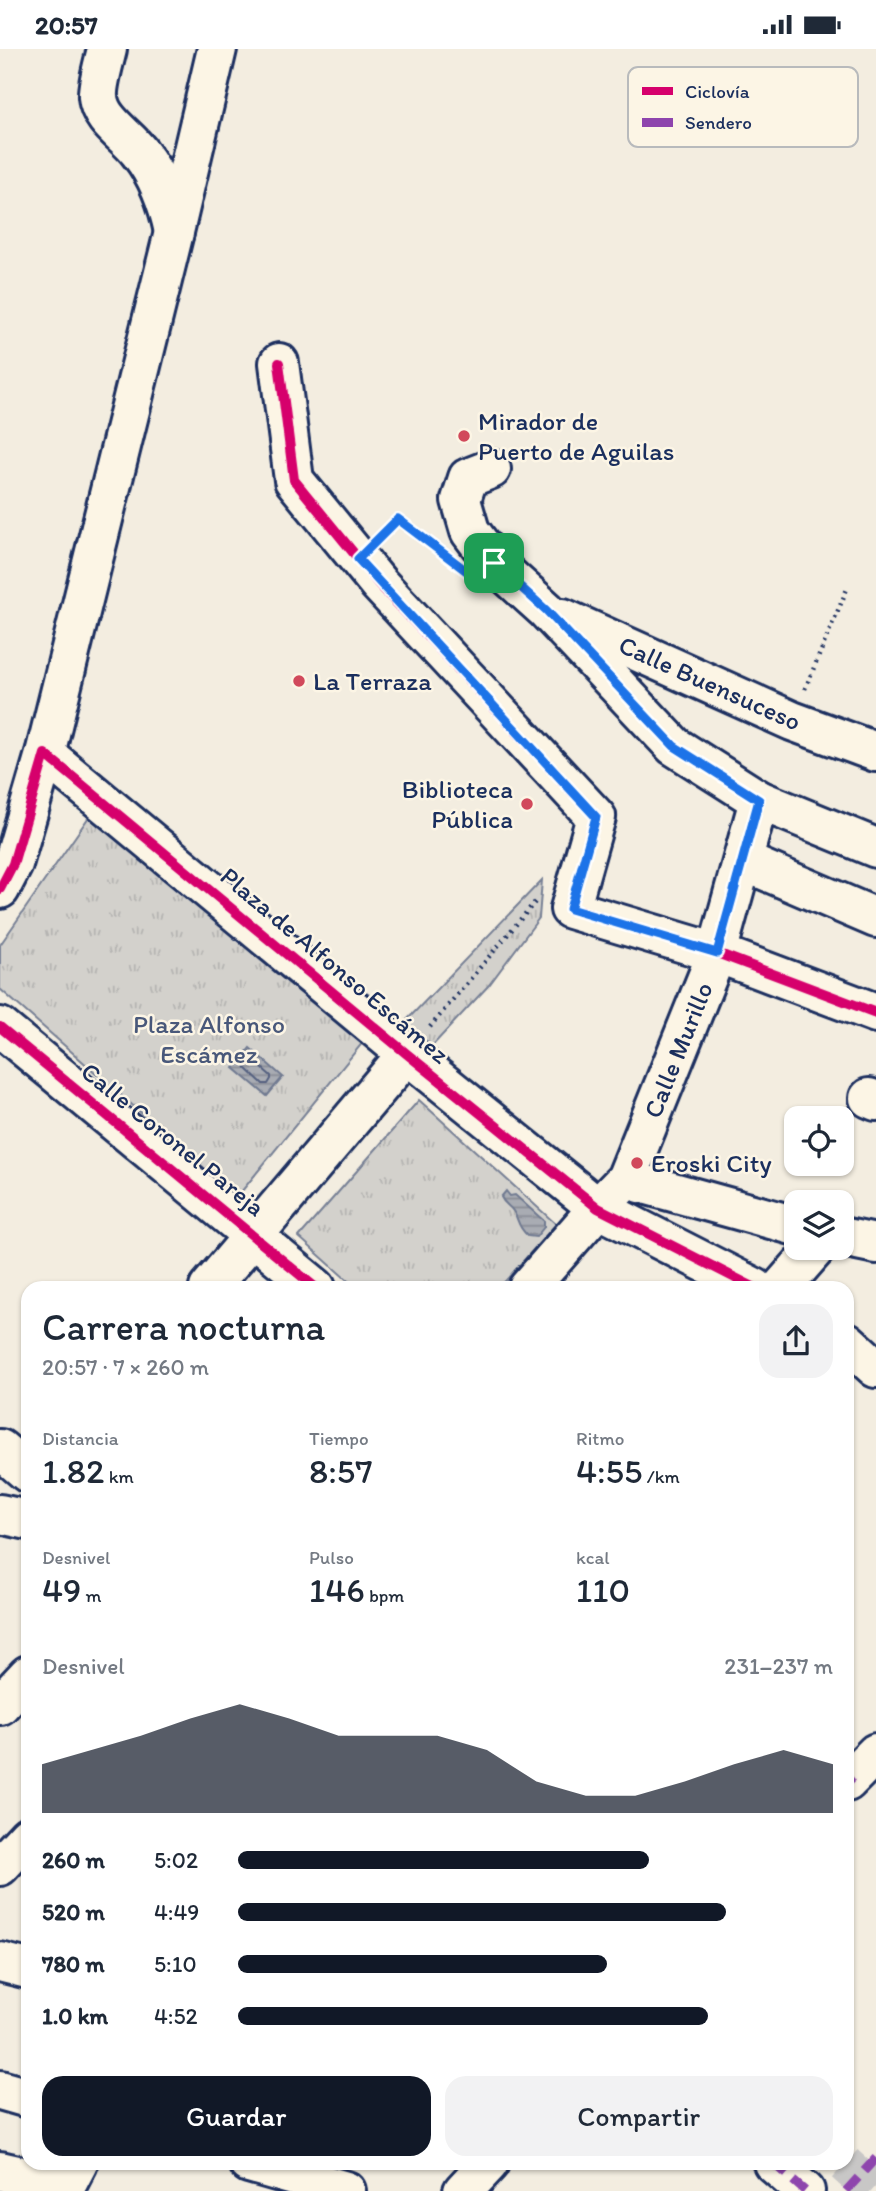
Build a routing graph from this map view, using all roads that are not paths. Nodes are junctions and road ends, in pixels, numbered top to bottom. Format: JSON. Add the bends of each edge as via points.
{"nodes":[{"id":1,"x":107,"y":49,"type":"edge"},
{"id":2,"x":217,"y":49,"type":"edge"},
{"id":3,"x":202,"y":114,"type":"junction"},
{"id":4,"x":121,"y":132,"type":"junction"},
{"id":5,"x":174,"y":232,"type":"junction"},
{"id":6,"x":279,"y":363,"type":"dead end"},
{"id":7,"x":491,"y":469,"type":"dead end"},
{"id":8,"x":546,"y":610,"type":"junction"},
{"id":9,"x":876,"y":753,"type":"edge"},
{"id":10,"x":45,"y":754,"type":"junction"},
{"id":11,"x":759,"y":800,"type":"junction"},
{"id":12,"x":875,"y":845,"type":"edge"},
{"id":13,"x":743,"y":861,"type":"junction"},
{"id":14,"x":0,"y":889,"type":"edge"},
{"id":15,"x":876,"y":918,"type":"edge"},
{"id":16,"x":717,"y":953,"type":"junction"},
{"id":17,"x":876,"y":1013,"type":"edge"},
{"id":18,"x":0,"y":1027,"type":"edge"},
{"id":19,"x":407,"y":1054,"type":"junction"},
{"id":20,"x":626,"y":1179,"type":"junction"},
{"id":21,"x":598,"y":1207,"type":"junction"},
{"id":22,"x":784,"y":1223,"type":"edge"},
{"id":23,"x":254,"y":1235,"type":"junction"},
{"id":24,"x":854,"y":1239,"type":"edge"},
{"id":25,"x":876,"y":1244,"type":"edge"},
{"id":26,"x":806,"y":1260,"type":"edge"},
{"id":27,"x":215,"y":1281,"type":"edge"},
{"id":28,"x":308,"y":1281,"type":"edge"},
{"id":29,"x":534,"y":1281,"type":"edge"},
{"id":30,"x":741,"y":1281,"type":"edge"},
{"id":31,"x":787,"y":1281,"type":"edge"},
{"id":32,"x":854,"y":1348,"type":"edge"},
{"id":33,"x":876,"y":1368,"type":"edge"},
{"id":34,"x":0,"y":1450,"type":"edge"},
{"id":35,"x":21,"y":1467,"type":"edge"},
{"id":36,"x":0,"y":1514,"type":"edge"},
{"id":37,"x":21,"y":1518,"type":"edge"},
{"id":38,"x":21,"y":1682,"type":"edge"},
{"id":39,"x":0,"y":1705,"type":"edge"},
{"id":40,"x":21,"y":1844,"type":"edge"},
{"id":41,"x":0,"y":1866,"type":"edge"},
{"id":42,"x":0,"y":1962,"type":"edge"},
{"id":43,"x":21,"y":1967,"type":"edge"},
{"id":44,"x":0,"y":2090,"type":"edge"},
{"id":45,"x":21,"y":2096,"type":"edge"},
{"id":46,"x":74,"y":2170,"type":"edge"},
{"id":47,"x":273,"y":2170,"type":"edge"},
{"id":48,"x":482,"y":2170,"type":"edge"},
{"id":49,"x":781,"y":2170,"type":"edge"},
{"id":50,"x":0,"y":2171,"type":"edge"},
{"id":51,"x":346,"y":2191,"type":"edge"},
{"id":52,"x":463,"y":2191,"type":"edge"},
{"id":53,"x":805,"y":2191,"type":"edge"}],
"edges":[{"from":1,"to":4,"type":"street","via":[[98,97],[106,118]]},
{"from":2,"to":3,"type":"street"},
{"from":3,"to":4,"type":"street","via":[[179,135],[149,138]]},
{"from":3,"to":5,"type":"street"},
{"from":4,"to":5,"type":"street","via":[[160,184]]},
{"from":5,"to":10,"type":"street"},
{"from":6,"to":16,"type":"street","via":[[295,480],[358,559],[596,817],[570,909]]},
{"from":7,"to":8,"type":"street","via":[[468,478],[461,500],[470,531],[494,563]]},
{"from":8,"to":9,"type":"street","name":"Calle Buensuceso","via":[[792,721]]},
{"from":8,"to":11,"type":"street","via":[[674,746]]},
{"from":10,"to":14,"type":"street","via":[[13,865]]},
{"from":10,"to":19,"type":"street","name":"Plaza de Alfonso Escámez"},
{"from":11,"to":12,"type":"street"},
{"from":11,"to":13,"type":"street","name":"Calle Murillo"},
{"from":13,"to":15,"type":"street"},
{"from":13,"to":16,"type":"street","name":"Calle Murillo"},
{"from":16,"to":17,"type":"street"},
{"from":16,"to":20,"type":"street","name":"Calle Murillo"},
{"from":18,"to":23,"type":"street","name":"Calle Coronel Pareja"},
{"from":19,"to":21,"type":"street","name":"Plaza de Alfonso Escámez"},
{"from":19,"to":23,"type":"street"},
{"from":20,"to":21,"type":"street"},
{"from":20,"to":22,"type":"street"},
{"from":21,"to":29,"type":"street"},
{"from":21,"to":30,"type":"street","name":"Plaza de Alfonso Escámez"},
{"from":23,"to":27,"type":"street"},
{"from":23,"to":28,"type":"street","name":"Calle Coronel Pareja"},
{"from":24,"to":25,"type":"street"},
{"from":26,"to":31,"type":"street"},
{"from":32,"to":33,"type":"street"},
{"from":34,"to":35,"type":"street"},
{"from":36,"to":37,"type":"street"},
{"from":38,"to":39,"type":"street"},
{"from":40,"to":41,"type":"street"},
{"from":42,"to":43,"type":"street"},
{"from":44,"to":45,"type":"street"},
{"from":46,"to":50,"type":"street","via":[[66,2186]]},
{"from":47,"to":51,"type":"street"},
{"from":48,"to":52,"type":"street"},
{"from":49,"to":53,"type":"street"}]}
